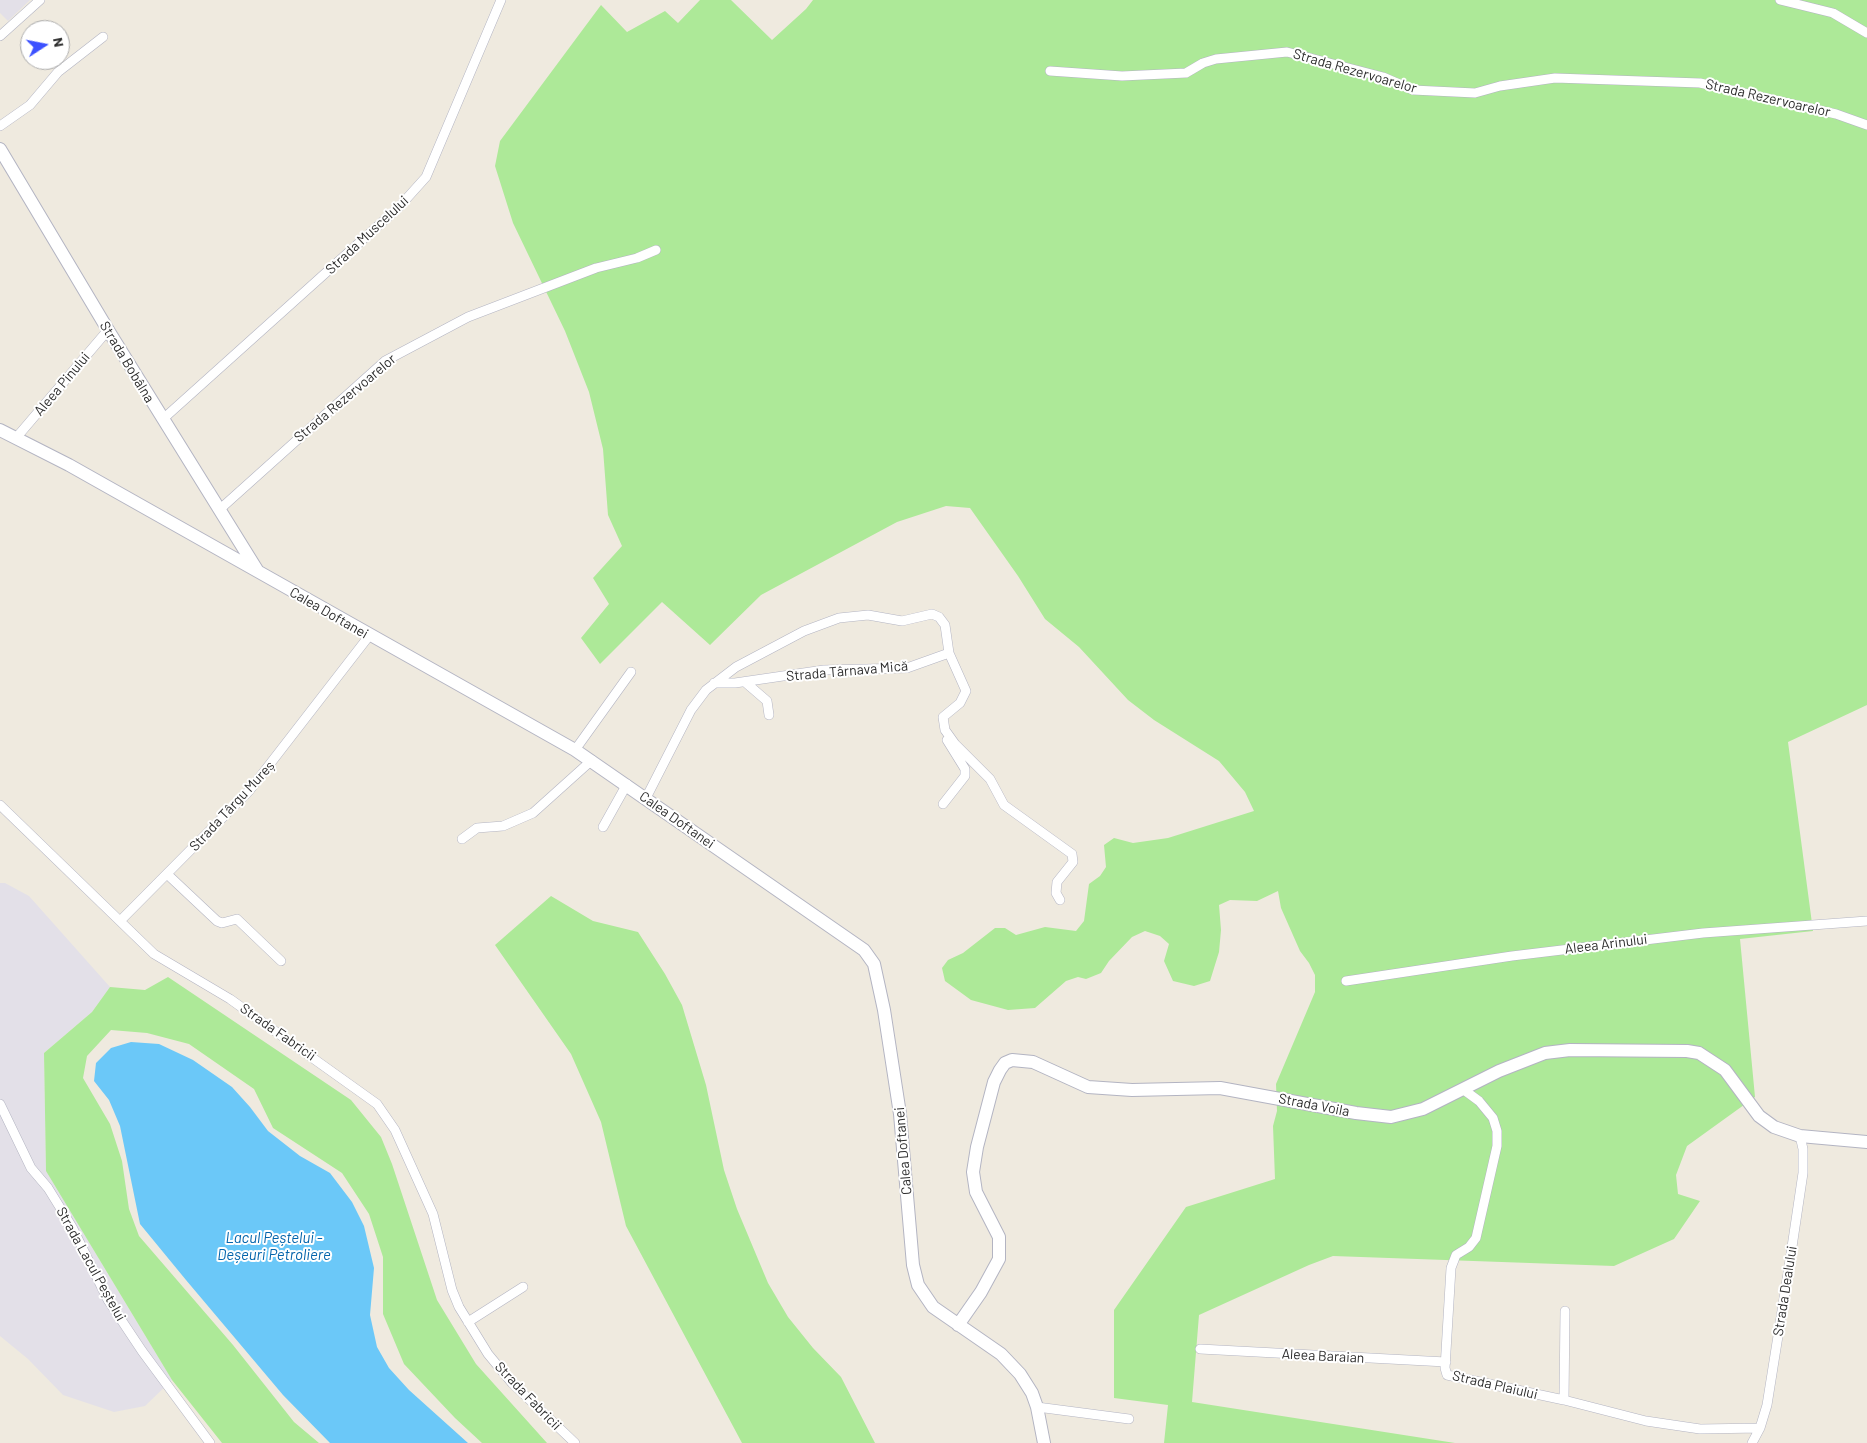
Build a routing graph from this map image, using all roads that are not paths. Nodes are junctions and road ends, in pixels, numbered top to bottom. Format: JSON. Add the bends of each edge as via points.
{"nodes":[{"id":1,"x":40,"y":0,"type":"edge"},
{"id":2,"x":501,"y":0,"type":"edge"},
{"id":3,"x":1780,"y":0,"type":"edge"},
{"id":4,"x":1867,"y":33,"type":"edge"},
{"id":5,"x":0,"y":36,"type":"edge"},
{"id":6,"x":103,"y":37,"type":"dead end"},
{"id":7,"x":1050,"y":71,"type":"dead end"},
{"id":8,"x":1867,"y":125,"type":"edge"},
{"id":9,"x":0,"y":126,"type":"edge"},
{"id":10,"x":0,"y":149,"type":"edge"},
{"id":11,"x":656,"y":250,"type":"dead end"},
{"id":12,"x":108,"y":330,"type":"junction"},
{"id":13,"x":162,"y":419,"type":"junction"},
{"id":14,"x":0,"y":430,"type":"edge"},
{"id":15,"x":16,"y":438,"type":"junction"},
{"id":16,"x":219,"y":510,"type":"junction"},
{"id":17,"x":258,"y":572,"type":"junction"},
{"id":18,"x":369,"y":636,"type":"junction"},
{"id":19,"x":949,"y":652,"type":"junction"},
{"id":20,"x":632,"y":672,"type":"dead end"},
{"id":21,"x":745,"y":682,"type":"junction"},
{"id":22,"x":714,"y":683,"type":"junction"},
{"id":23,"x":769,"y":715,"type":"dead end"},
{"id":24,"x":945,"y":730,"type":"junction"},
{"id":25,"x":575,"y":750,"type":"junction"},
{"id":26,"x":592,"y":760,"type":"junction"},
{"id":27,"x":627,"y":784,"type":"junction"},
{"id":28,"x":646,"y":798,"type":"junction"},
{"id":29,"x":943,"y":804,"type":"dead end"},
{"id":30,"x":0,"y":805,"type":"edge"},
{"id":31,"x":603,"y":827,"type":"dead end"},
{"id":32,"x":462,"y":839,"type":"dead end"},
{"id":33,"x":167,"y":874,"type":"junction"},
{"id":34,"x":1060,"y":900,"type":"dead end"},
{"id":35,"x":121,"y":920,"type":"junction"},
{"id":36,"x":1867,"y":921,"type":"edge"},
{"id":37,"x":281,"y":961,"type":"dead end"},
{"id":38,"x":1346,"y":981,"type":"dead end"},
{"id":39,"x":1464,"y":1090,"type":"junction"},
{"id":40,"x":0,"y":1104,"type":"edge"},
{"id":41,"x":1800,"y":1136,"type":"junction"},
{"id":42,"x":1867,"y":1142,"type":"edge"},
{"id":43,"x":524,"y":1287,"type":"dead end"},
{"id":44,"x":1565,"y":1311,"type":"dead end"},
{"id":45,"x":468,"y":1322,"type":"junction"},
{"id":46,"x":958,"y":1325,"type":"junction"},
{"id":47,"x":1200,"y":1349,"type":"dead end"},
{"id":48,"x":1446,"y":1362,"type":"junction"},
{"id":49,"x":1564,"y":1400,"type":"junction"},
{"id":50,"x":1036,"y":1407,"type":"junction"},
{"id":51,"x":1129,"y":1419,"type":"dead end"},
{"id":52,"x":1760,"y":1428,"type":"junction"},
{"id":53,"x":210,"y":1443,"type":"edge"},
{"id":54,"x":575,"y":1443,"type":"edge"},
{"id":55,"x":1044,"y":1443,"type":"edge"},
{"id":56,"x":1752,"y":1443,"type":"edge"}],
"edges":[{"from":1,"to":5,"type":"street"},
{"from":2,"to":13,"type":"street","name":"Strada Muscelului","via":[[426,177],[399,207]]},
{"from":3,"to":4,"type":"street","via":[[1833,13]]},
{"from":6,"to":9,"type":"street","via":[[58,72],[30,105]]},
{"from":7,"to":8,"type":"street","name":"Strada Rezervoarelor","via":[[1122,76],[1186,73],[1216,59],[1287,52],[1383,77],[1412,90],[1475,93],[1555,78],[1700,82],[1836,114]]},
{"from":10,"to":12,"type":"main road","name":"Strada Bobâlna"},
{"from":11,"to":16,"type":"street","name":"Strada Rezervoarelor","via":[[596,268],[468,317],[385,360]]},
{"from":12,"to":13,"type":"main road","name":"Strada Bobâlna"},
{"from":12,"to":15,"type":"street","name":"Aleea Pinului"},
{"from":13,"to":16,"type":"main road","name":"Strada Bobâlna"},
{"from":14,"to":15,"type":"main road","name":"Calea Doftanei"},
{"from":15,"to":17,"type":"main road","name":"Calea Doftanei"},
{"from":16,"to":17,"type":"main road","name":"Strada Bobâlna"},
{"from":17,"to":18,"type":"main road","name":"Calea Doftanei"},
{"from":18,"to":25,"type":"main road","name":"Calea Doftanei"},
{"from":18,"to":33,"type":"street","name":"Strada Târgu Mureș","via":[[249,791]]},
{"from":19,"to":21,"type":"street","name":"Strada Târnava Mică","via":[[907,668],[824,670]]},
{"from":19,"to":22,"type":"street","via":[[945,625],[932,614],[902,621],[853,615],[796,635],[736,667]]},
{"from":19,"to":24,"type":"street","via":[[966,691],[960,703],[944,717]]},
{"from":20,"to":25,"type":"street"},
{"from":21,"to":22,"type":"street","name":"Strada Târnava Mică"},
{"from":21,"to":23,"type":"street","via":[[767,701]]},
{"from":22,"to":28,"type":"street","via":[[687,716]]},
{"from":24,"to":29,"type":"street","via":[[965,776]]},
{"from":24,"to":34,"type":"street","via":[[990,779],[1004,805],[1072,854],[1073,862],[1057,882],[1056,892]]},
{"from":25,"to":26,"type":"main road","name":"Calea Doftanei"},
{"from":26,"to":27,"type":"main road","name":"Calea Doftanei"},
{"from":26,"to":32,"type":"street","via":[[533,814],[503,826],[477,828]]},
{"from":27,"to":28,"type":"main road","name":"Calea Doftanei"},
{"from":27,"to":31,"type":"street"},
{"from":28,"to":46,"type":"main road","name":"Calea Doftanei","via":[[853,940],[874,964],[883,1001],[900,1114],[915,1276],[927,1300],[940,1314]]},
{"from":30,"to":35,"type":"street","name":"Strada Fabricii","via":[[114,917]]},
{"from":33,"to":35,"type":"street","name":"Strada Târgu Mureș"},
{"from":33,"to":37,"type":"street","via":[[217,921],[237,919]]},
{"from":35,"to":45,"type":"street","name":"Strada Fabricii","via":[[154,954],[230,999],[377,1104],[395,1130],[433,1214],[452,1290]]},
{"from":36,"to":38,"type":"street","name":"Aleea Arinului","via":[[1703,932]]},
{"from":39,"to":41,"type":"main road","name":"Strada Voila","via":[[1514,1064],[1559,1051],[1686,1051],[1699,1053],[1725,1070],[1766,1122]]},
{"from":39,"to":46,"type":"main road","name":"Strada Voila","via":[[1414,1113],[1391,1117],[1220,1088],[1132,1090],[1088,1087],[1033,1062],[1012,1060],[1005,1063],[994,1082],[973,1172],[976,1192],[998,1237],[999,1258]]},
{"from":39,"to":48,"type":"street","name":"Strada Plaiului","via":[[1479,1101],[1493,1118],[1497,1146],[1476,1238],[1456,1255],[1451,1268]]},
{"from":40,"to":53,"type":"street","name":"Strada Lacul Peștelui","via":[[31,1168],[48,1188],[72,1227],[108,1300]]},
{"from":41,"to":42,"type":"main road","name":"Strada Voila"},
{"from":41,"to":52,"type":"street","name":"Strada Dealului","via":[[1803,1173],[1767,1405]]},
{"from":43,"to":45,"type":"street"},
{"from":44,"to":49,"type":"street"},
{"from":45,"to":54,"type":"street","name":"Strada Fabricii","via":[[512,1384]]},
{"from":46,"to":50,"type":"main road","name":"Calea Doftanei","via":[[1012,1363],[1027,1383]]},
{"from":47,"to":48,"type":"street","name":"Aleea Baraian"},
{"from":48,"to":49,"type":"street","name":"Strada Plaiului","via":[[1446,1372],[1451,1377]]},
{"from":49,"to":52,"type":"street","name":"Strada Plaiului","via":[[1646,1421],[1700,1429]]},
{"from":50,"to":51,"type":"street"},
{"from":50,"to":55,"type":"main road","name":"Calea Doftanei"},
{"from":52,"to":56,"type":"street","name":"Strada Dealului"}]}
